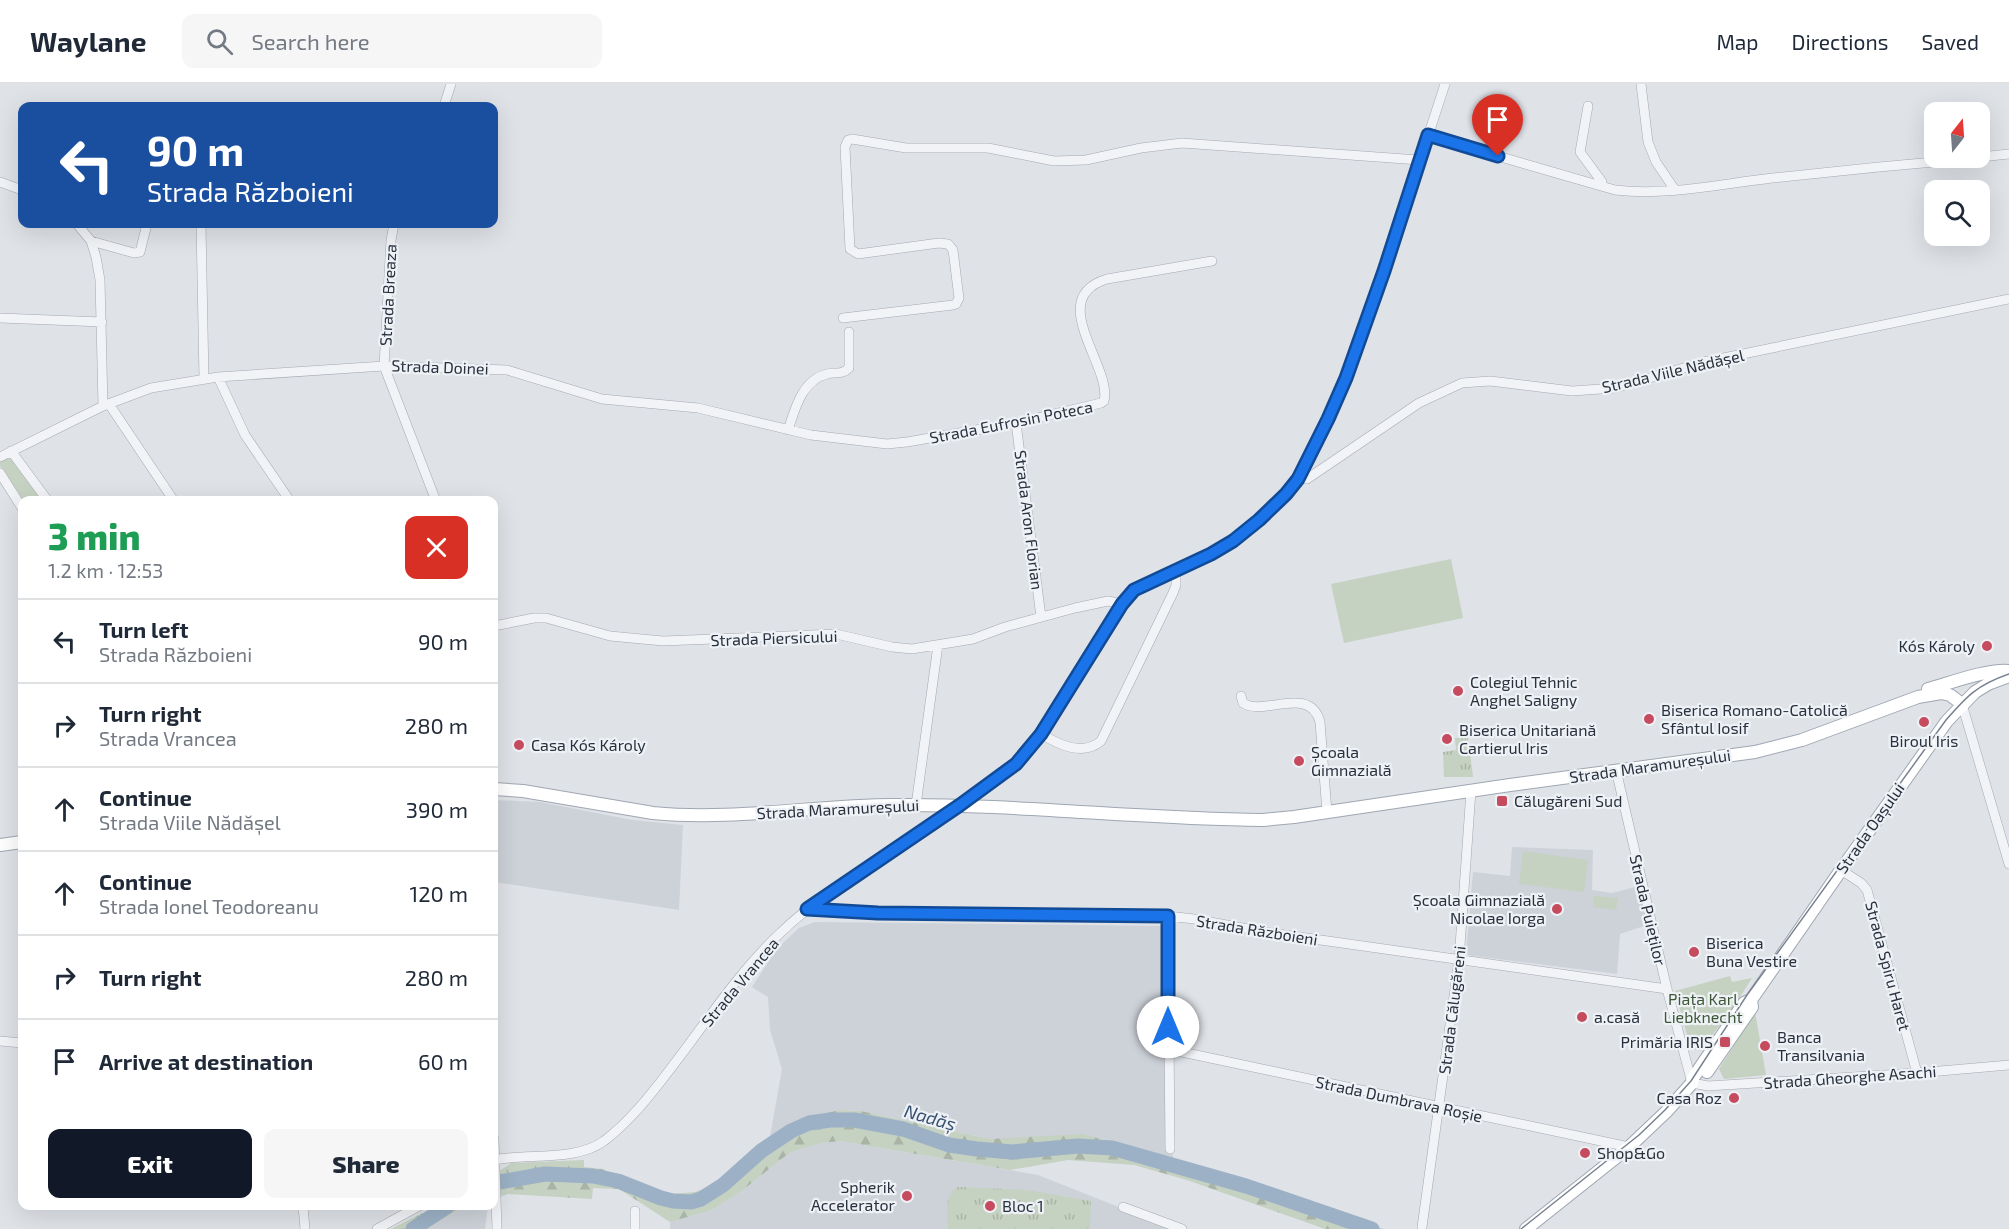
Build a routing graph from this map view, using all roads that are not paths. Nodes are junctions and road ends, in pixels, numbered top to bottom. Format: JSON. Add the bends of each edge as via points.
{"nodes":[{"id":1,"x":450,"y":84,"type":"edge"},
{"id":2,"x":1445,"y":84,"type":"edge"},
{"id":3,"x":1641,"y":84,"type":"edge"},
{"id":4,"x":445,"y":102,"type":"edge"},
{"id":5,"x":1588,"y":106,"type":"dead end"},
{"id":6,"x":1428,"y":135,"type":"junction"},
{"id":7,"x":2009,"y":154,"type":"edge"},
{"id":8,"x":1990,"y":156,"type":"edge"},
{"id":9,"x":1419,"y":160,"type":"junction"},
{"id":10,"x":1924,"y":162,"type":"edge"},
{"id":11,"x":0,"y":182,"type":"edge"},
{"id":12,"x":1601,"y":186,"type":"junction"},
{"id":13,"x":18,"y":189,"type":"edge"},
{"id":14,"x":1675,"y":190,"type":"junction"},
{"id":15,"x":80,"y":228,"type":"edge"},
{"id":16,"x":146,"y":228,"type":"edge"},
{"id":17,"x":201,"y":228,"type":"edge"},
{"id":18,"x":393,"y":228,"type":"edge"},
{"id":19,"x":91,"y":241,"type":"junction"},
{"id":20,"x":1212,"y":261,"type":"dead end"},
{"id":21,"x":2009,"y":299,"type":"edge"},
{"id":22,"x":0,"y":318,"type":"edge"},
{"id":23,"x":843,"y":318,"type":"dead end"},
{"id":24,"x":102,"y":322,"type":"junction"},
{"id":25,"x":849,"y":332,"type":"dead end"},
{"id":26,"x":384,"y":366,"type":"junction"},
{"id":27,"x":218,"y":377,"type":"junction"},
{"id":28,"x":204,"y":379,"type":"junction"},
{"id":29,"x":106,"y":405,"type":"junction"},
{"id":30,"x":1016,"y":423,"type":"junction"},
{"id":31,"x":788,"y":430,"type":"junction"},
{"id":32,"x":887,"y":444,"type":"joint"},
{"id":33,"x":12,"y":451,"type":"junction"},
{"id":34,"x":0,"y":457,"type":"edge"},
{"id":35,"x":0,"y":473,"type":"edge"},
{"id":36,"x":1298,"y":479,"type":"junction"},
{"id":37,"x":44,"y":496,"type":"edge"},
{"id":38,"x":170,"y":496,"type":"edge"},
{"id":39,"x":287,"y":496,"type":"edge"},
{"id":40,"x":434,"y":496,"type":"edge"},
{"id":41,"x":18,"y":502,"type":"edge"},
{"id":42,"x":1176,"y":569,"type":"junction"},
{"id":43,"x":1122,"y":604,"type":"junction"},
{"id":44,"x":1041,"y":617,"type":"junction"},
{"id":45,"x":498,"y":625,"type":"edge"},
{"id":46,"x":938,"y":645,"type":"junction"},
{"id":47,"x":2009,"y":671,"type":"edge"},
{"id":48,"x":2009,"y":676,"type":"edge"},
{"id":49,"x":1954,"y":682,"type":"junction"},
{"id":50,"x":1972,"y":694,"type":"junction"},
{"id":51,"x":1241,"y":696,"type":"dead end"},
{"id":52,"x":1918,"y":697,"type":"junction"},
{"id":53,"x":1962,"y":704,"type":"junction"},
{"id":54,"x":1041,"y":734,"type":"junction"},
{"id":55,"x":1616,"y":770,"type":"junction"},
{"id":56,"x":498,"y":789,"type":"edge"},
{"id":57,"x":1471,"y":791,"type":"junction"},
{"id":58,"x":916,"y":805,"type":"junction"},
{"id":59,"x":966,"y":806,"type":"junction"},
{"id":60,"x":945,"y":809,"type":"junction"},
{"id":61,"x":1327,"y":812,"type":"junction"},
{"id":62,"x":18,"y":843,"type":"edge"},
{"id":63,"x":0,"y":845,"type":"edge"},
{"id":64,"x":2009,"y":864,"type":"edge"},
{"id":65,"x":1841,"y":870,"type":"junction"},
{"id":66,"x":807,"y":909,"type":"junction"},
{"id":67,"x":1168,"y":916,"type":"junction"},
{"id":68,"x":1459,"y":960,"type":"junction"},
{"id":69,"x":1667,"y":989,"type":"junction"},
{"id":70,"x":0,"y":1041,"type":"edge"},
{"id":71,"x":18,"y":1043,"type":"edge"},
{"id":72,"x":1168,"y":1049,"type":"junction"},
{"id":73,"x":2009,"y":1065,"type":"edge"},
{"id":74,"x":1917,"y":1073,"type":"junction"},
{"id":75,"x":1692,"y":1083,"type":"junction"},
{"id":76,"x":1440,"y":1108,"type":"junction"},
{"id":77,"x":1629,"y":1148,"type":"junction"},
{"id":78,"x":1170,"y":1149,"type":"dead end"},
{"id":79,"x":498,"y":1162,"type":"edge"},
{"id":80,"x":1123,"y":1207,"type":"dead end"},
{"id":81,"x":303,"y":1210,"type":"edge"},
{"id":82,"x":412,"y":1210,"type":"edge"},
{"id":83,"x":497,"y":1210,"type":"edge"},
{"id":84,"x":635,"y":1211,"type":"dead end"},
{"id":85,"x":304,"y":1227,"type":"edge"},
{"id":86,"x":1422,"y":1227,"type":"dead end"},
{"id":87,"x":377,"y":1229,"type":"edge"},
{"id":88,"x":497,"y":1229,"type":"edge"},
{"id":89,"x":635,"y":1229,"type":"edge"},
{"id":90,"x":1182,"y":1229,"type":"edge"},
{"id":91,"x":1526,"y":1229,"type":"edge"}],
"edges":[{"from":1,"to":4,"type":"street"},
{"from":2,"to":6,"type":"street"},
{"from":3,"to":14,"type":"street","via":[[1648,142]]},
{"from":5,"to":12,"type":"street","via":[[1580,152]]},
{"from":6,"to":9,"type":"street"},
{"from":6,"to":12,"type":"street"},
{"from":7,"to":8,"type":"street"},
{"from":9,"to":23,"type":"street","via":[[1182,143],[1086,160],[1054,161],[988,148],[906,148],[848,140],[845,147],[850,249],[858,254],[948,244],[960,298],[953,305]]},
{"from":9,"to":36,"type":"street","via":[[1346,378]]},
{"from":10,"to":14,"type":"street"},
{"from":11,"to":13,"type":"street"},
{"from":12,"to":14,"type":"street","via":[[1631,192]]},
{"from":15,"to":19,"type":"street"},
{"from":16,"to":19,"type":"street","via":[[140,252]]},
{"from":17,"to":28,"type":"street"},
{"from":18,"to":26,"type":"street","name":"Strada Breaza"},
{"from":19,"to":24,"type":"street","via":[[100,280]]},
{"from":20,"to":30,"type":"street","name":"Strada Eufrosin Poteca","via":[[1107,279],[1088,289],[1080,312],[1105,392],[1104,401]]},
{"from":21,"to":36,"type":"street","name":"Strada Viile Nădășel","via":[[1704,362],[1615,388],[1572,391],[1490,381],[1462,382],[1419,403],[1308,479]]},
{"from":22,"to":24,"type":"street"},
{"from":24,"to":29,"type":"street"},
{"from":25,"to":31,"type":"street","via":[[849,368],[820,377],[808,386],[797,402]]},
{"from":26,"to":27,"type":"street","name":"Strada Doinei"},
{"from":26,"to":31,"type":"street","name":"Strada Doinei","via":[[507,370],[602,399],[698,408]]},
{"from":26,"to":40,"type":"street","name":"Strada Breaza"},
{"from":27,"to":28,"type":"street","name":"Strada Doinei"},
{"from":27,"to":39,"type":"street","via":[[245,435]]},
{"from":28,"to":29,"type":"street","name":"Strada Doinei","via":[[151,388]]},
{"from":29,"to":33,"type":"street","name":"Strada Doinei"},
{"from":29,"to":38,"type":"street"},
{"from":30,"to":32,"type":"street","name":"Strada Eufrosin Poteca"},
{"from":30,"to":44,"type":"street","name":"Strada Aron Florian"},
{"from":31,"to":32,"type":"street","name":"Strada Doinei"},
{"from":33,"to":34,"type":"street","name":"Strada Doinei"},
{"from":33,"to":37,"type":"street"},
{"from":35,"to":41,"type":"street"},
{"from":36,"to":42,"type":"street","name":"Strada Viile Nădășel","via":[[1233,541]]},
{"from":42,"to":43,"type":"street","via":[[1134,590]]},
{"from":42,"to":54,"type":"street","via":[[1173,592],[1101,741],[1092,747],[1071,748]]},
{"from":43,"to":44,"type":"street","name":"Strada Piersicului","via":[[1107,601]]},
{"from":43,"to":54,"type":"street"},
{"from":44,"to":46,"type":"street","name":"Strada Piersicului","via":[[973,639]]},
{"from":45,"to":46,"type":"street","name":"Strada Piersicului","via":[[546,618],[610,636],[663,641],[814,634],[845,636],[899,649]]},
{"from":46,"to":58,"type":"street"},
{"from":47,"to":49,"type":"main road"},
{"from":48,"to":50,"type":"main road","name":"Strada Oașului"},
{"from":49,"to":50,"type":"main road"},
{"from":49,"to":52,"type":"main road","via":[[1928,689]]},
{"from":50,"to":53,"type":"main road","name":"Strada Oașului"},
{"from":51,"to":61,"type":"street","via":[[1243,704],[1250,707],[1289,703],[1306,705],[1316,712]]},
{"from":52,"to":53,"type":"main road","name":"Strada Maramureșului","via":[[1943,693]]},
{"from":52,"to":55,"type":"main road","name":"Strada Maramureșului","via":[[1772,748]]},
{"from":53,"to":64,"type":"street"},
{"from":53,"to":65,"type":"main road","name":"Strada Oașului"},
{"from":54,"to":59,"type":"street","via":[[1016,764]]},
{"from":55,"to":57,"type":"main road","name":"Strada Maramureșului"},
{"from":55,"to":69,"type":"street","name":"Strada Puieților"},
{"from":56,"to":58,"type":"main road","name":"Strada Maramureșului","via":[[674,815]]},
{"from":57,"to":61,"type":"main road","name":"Strada Maramureșului"},
{"from":57,"to":68,"type":"street","name":"Strada Călugăreni"},
{"from":58,"to":60,"type":"main road","name":"Strada Maramureșului"},
{"from":59,"to":60,"type":"main road","name":"Strada Maramureșului"},
{"from":59,"to":61,"type":"main road","name":"Strada Maramureșului","via":[[1232,820]]},
{"from":60,"to":66,"type":"street","name":"Strada Vrancea"},
{"from":62,"to":63,"type":"main road"},
{"from":65,"to":74,"type":"street","name":"Strada Spiru Haret","via":[[1867,890]]},
{"from":65,"to":75,"type":"main road","name":"Strada Oașului","via":[[1700,1082]]},
{"from":66,"to":67,"type":"street","name":"Strada Războieni"},
{"from":66,"to":79,"type":"street","name":"Strada Vrancea","via":[[747,969],[645,1102],[604,1141],[591,1149]]},
{"from":67,"to":68,"type":"street","name":"Strada Războieni"},
{"from":67,"to":72,"type":"street"},
{"from":68,"to":69,"type":"street","name":"Strada Războieni"},
{"from":68,"to":76,"type":"street","name":"Strada Călugăreni"},
{"from":69,"to":75,"type":"street","name":"Strada Puieților"},
{"from":70,"to":71,"type":"street"},
{"from":72,"to":76,"type":"street","name":"Strada Dumbrava Roșie"},
{"from":72,"to":78,"type":"street"},
{"from":73,"to":74,"type":"street","name":"Strada Gheorghe Asachi"},
{"from":74,"to":75,"type":"street","name":"Strada Gheorghe Asachi","via":[[1708,1086]]},
{"from":75,"to":77,"type":"main road","name":"Strada Oașului"},
{"from":76,"to":77,"type":"street","name":"Strada Dumbrava Roșie"},
{"from":76,"to":86,"type":"street","name":"Strada Călugăreni"},
{"from":77,"to":91,"type":"main road","name":"Strada Oașului"},
{"from":80,"to":90,"type":"street"},
{"from":81,"to":85,"type":"street"},
{"from":82,"to":87,"type":"street"},
{"from":83,"to":88,"type":"street"},
{"from":84,"to":89,"type":"street"}]}
